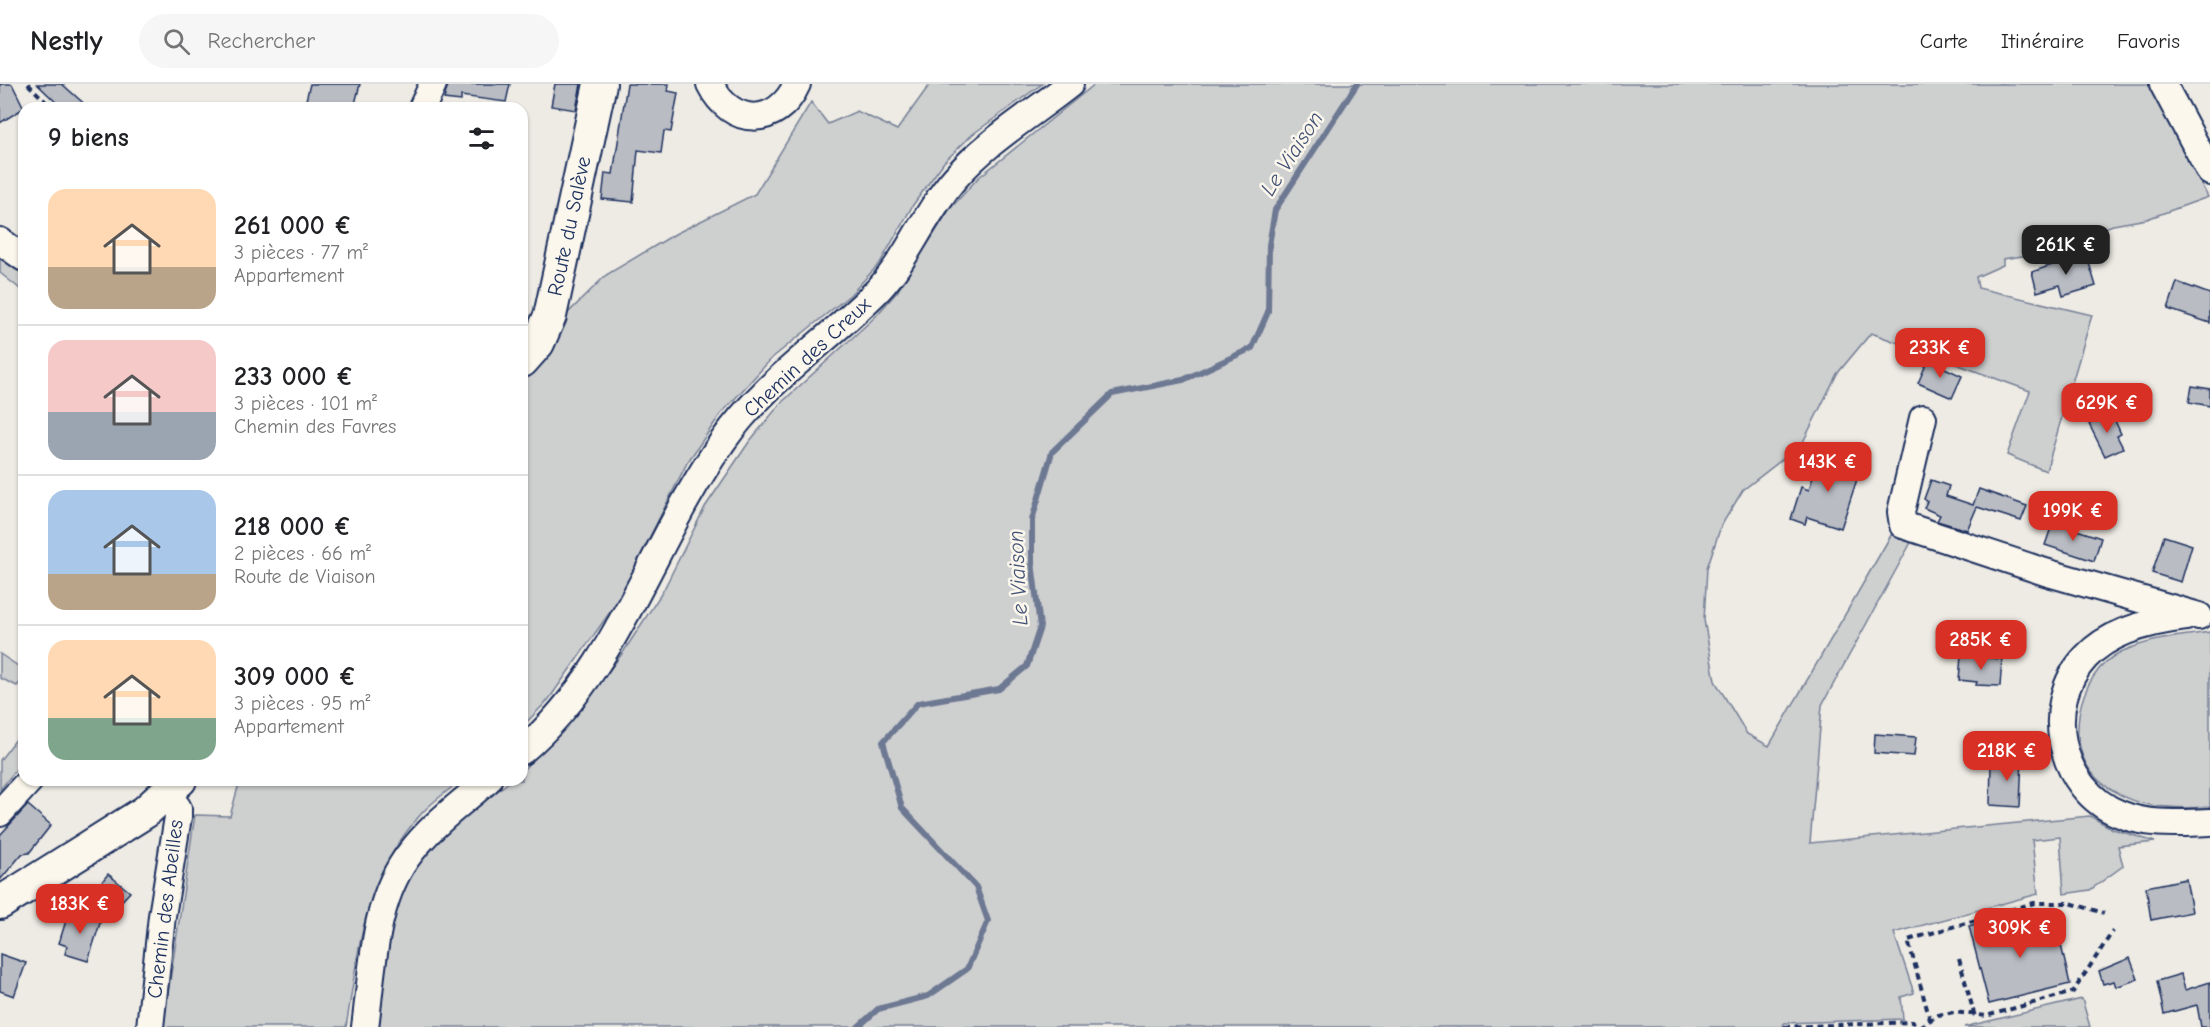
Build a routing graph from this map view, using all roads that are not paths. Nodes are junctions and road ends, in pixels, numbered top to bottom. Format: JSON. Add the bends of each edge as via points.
{"nodes":[{"id":1,"x":434,"y":84,"type":"edge"},
{"id":2,"x":600,"y":84,"type":"edge"},
{"id":3,"x":710,"y":84,"type":"edge"},
{"id":4,"x":797,"y":84,"type":"edge"},
{"id":5,"x":1070,"y":84,"type":"edge"},
{"id":6,"x":2163,"y":84,"type":"edge"},
{"id":7,"x":425,"y":102,"type":"edge"},
{"id":8,"x":2210,"y":172,"type":"edge"},
{"id":9,"x":0,"y":241,"type":"edge"},
{"id":10,"x":18,"y":254,"type":"edge"},
{"id":11,"x":528,"y":354,"type":"edge"},
{"id":12,"x":1923,"y":418,"type":"dead end"},
{"id":13,"x":2204,"y":615,"type":"edge"},
{"id":14,"x":528,"y":745,"type":"edge"},
{"id":15,"x":25,"y":786,"type":"edge"},
{"id":16,"x":481,"y":786,"type":"edge"},
{"id":17,"x":174,"y":787,"type":"edge"},
{"id":18,"x":0,"y":813,"type":"edge"},
{"id":19,"x":2210,"y":822,"type":"edge"},
{"id":20,"x":0,"y":903,"type":"edge"},
{"id":21,"x":150,"y":1027,"type":"edge"},
{"id":22,"x":365,"y":1027,"type":"edge"}],
"edges":[{"from":1,"to":7,"type":"street"},
{"from":2,"to":11,"type":"main road","name":"Route du Salève","via":[[550,316],[538,343]]},
{"from":3,"to":4,"type":"street","via":[[731,110],[759,117],[781,106]]},
{"from":5,"to":14,"type":"street","name":"Chemin des Creux","via":[[969,162],[935,204],[883,284],[741,417],[697,483],[622,624],[552,722]]},
{"from":6,"to":8,"type":"street"},
{"from":9,"to":10,"type":"street"},
{"from":12,"to":13,"type":"street","via":[[1901,512],[1903,525],[2045,572]]},
{"from":13,"to":19,"type":"street","via":[[2156,620],[2113,637],[2086,657],[2073,675],[2060,715],[2061,736],[2074,774],[2100,803],[2135,820],[2163,824]]},
{"from":15,"to":18,"type":"street"},
{"from":16,"to":22,"type":"street","via":[[429,831],[397,872],[380,926]]},
{"from":17,"to":20,"type":"main road","via":[[128,823]]},
{"from":17,"to":21,"type":"street","name":"Chemin des Abeilles","via":[[178,817]]}]}
